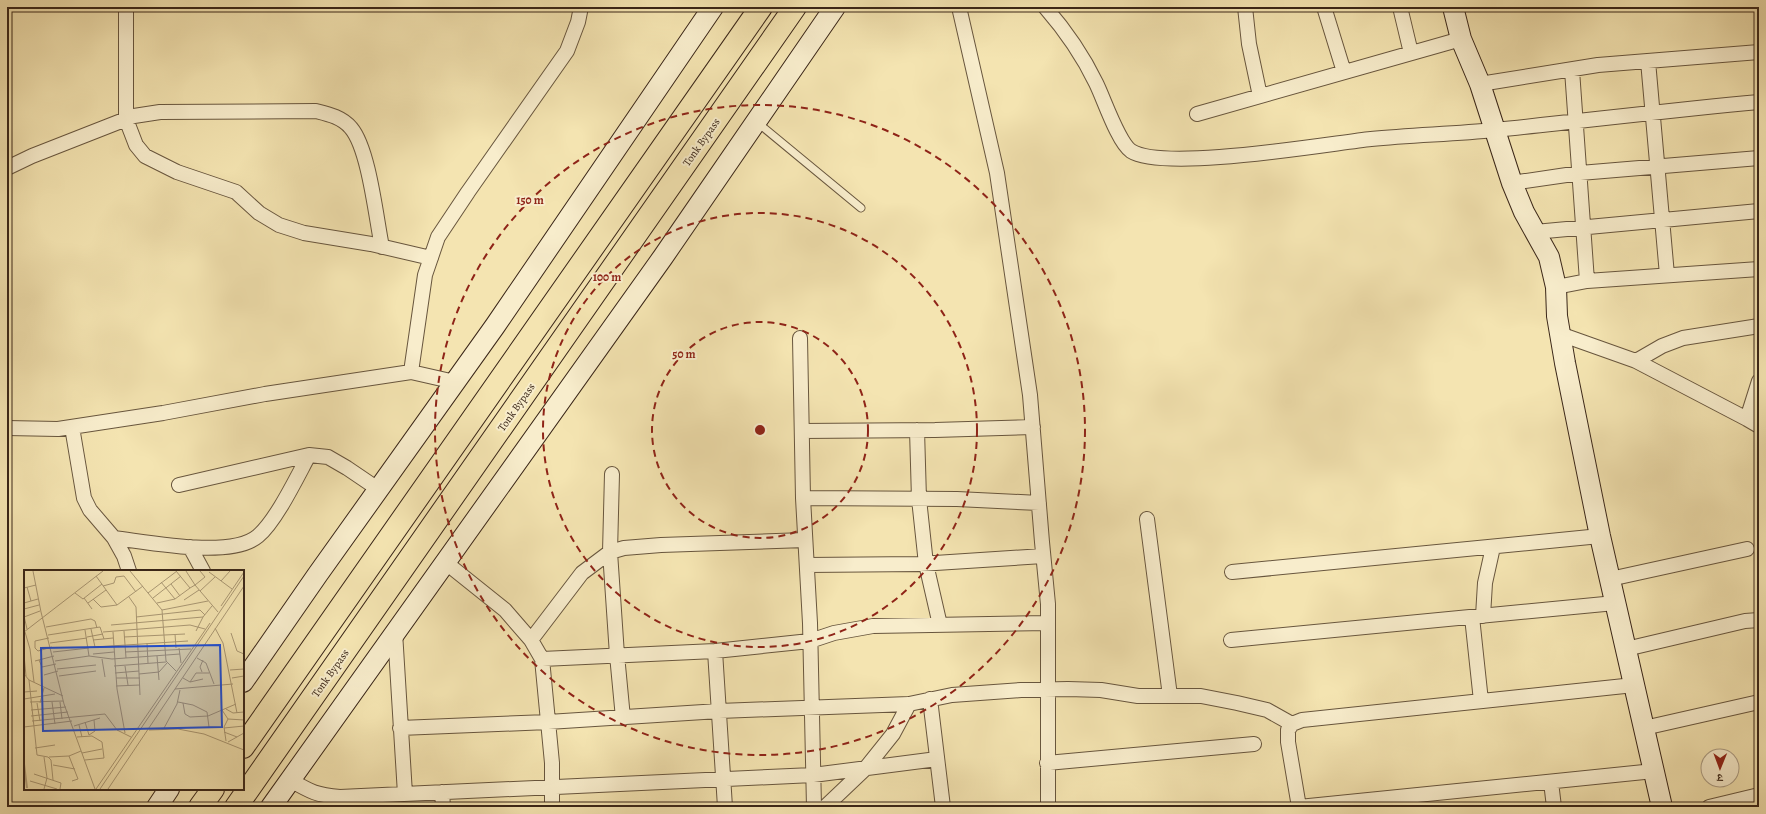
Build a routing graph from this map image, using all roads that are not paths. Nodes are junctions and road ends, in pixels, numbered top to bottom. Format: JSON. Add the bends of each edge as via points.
{"nodes":[{"id":1,"x":126,"y":7,"type":"edge"},
{"id":2,"x":581,"y":7,"type":"edge"},
{"id":3,"x":713,"y":7,"type":"edge"},
{"id":4,"x":761,"y":7,"type":"edge"},
{"id":5,"x":795,"y":7,"type":"edge"},
{"id":6,"x":835,"y":7,"type":"edge"},
{"id":7,"x":959,"y":7,"type":"edge"},
{"id":8,"x":1045,"y":7,"type":"edge"},
{"id":9,"x":1245,"y":7,"type":"edge"},
{"id":10,"x":1324,"y":7,"type":"edge"},
{"id":11,"x":1400,"y":7,"type":"edge"},
{"id":12,"x":1454,"y":7,"type":"edge"},
{"id":13,"x":1461,"y":39,"type":"junction"},
{"id":14,"x":1759,"y":52,"type":"edge"},
{"id":15,"x":1411,"y":53,"type":"junction"},
{"id":16,"x":1648,"y":61,"type":"junction"},
{"id":17,"x":1572,"y":70,"type":"junction"},
{"id":18,"x":1344,"y":72,"type":"junction"},
{"id":19,"x":1480,"y":84,"type":"junction"},
{"id":20,"x":1260,"y":96,"type":"junction"},
{"id":21,"x":1759,"y":102,"type":"edge"},
{"id":22,"x":1652,"y":112,"type":"junction"},
{"id":23,"x":1197,"y":114,"type":"dead end"},
{"id":24,"x":126,"y":119,"type":"junction"},
{"id":25,"x":1576,"y":120,"type":"junction"},
{"id":26,"x":756,"y":122,"type":"junction"},
{"id":27,"x":1495,"y":130,"type":"junction"},
{"id":28,"x":1759,"y":158,"type":"edge"},
{"id":29,"x":7,"y":168,"type":"edge"},
{"id":30,"x":1657,"y":168,"type":"junction"},
{"id":31,"x":1580,"y":173,"type":"junction"},
{"id":32,"x":1512,"y":182,"type":"junction"},
{"id":33,"x":861,"y":208,"type":"dead end"},
{"id":34,"x":1759,"y":211,"type":"edge"},
{"id":35,"x":1662,"y":221,"type":"junction"},
{"id":36,"x":1584,"y":228,"type":"junction"},
{"id":37,"x":1535,"y":232,"type":"junction"},
{"id":38,"x":382,"y":247,"type":"junction"},
{"id":39,"x":431,"y":258,"type":"junction"},
{"id":40,"x":1759,"y":269,"type":"edge"},
{"id":41,"x":1667,"y":276,"type":"junction"},
{"id":42,"x":1587,"y":281,"type":"junction"},
{"id":43,"x":1556,"y":287,"type":"junction"},
{"id":44,"x":1759,"y":326,"type":"edge"},
{"id":45,"x":1560,"y":334,"type":"junction"},
{"id":46,"x":800,"y":338,"type":"dead end"},
{"id":47,"x":1636,"y":361,"type":"junction"},
{"id":48,"x":411,"y":372,"type":"junction"},
{"id":49,"x":1759,"y":381,"type":"edge"},
{"id":50,"x":455,"y":382,"type":"junction"},
{"id":51,"x":1747,"y":418,"type":"junction"},
{"id":52,"x":1759,"y":426,"type":"edge"},
{"id":53,"x":72,"y":427,"type":"junction"},
{"id":54,"x":1033,"y":427,"type":"junction"},
{"id":55,"x":7,"y":428,"type":"edge"},
{"id":56,"x":917,"y":430,"type":"junction"},
{"id":57,"x":802,"y":431,"type":"junction"},
{"id":58,"x":309,"y":455,"type":"junction"},
{"id":59,"x":612,"y":474,"type":"dead end"},
{"id":60,"x":179,"y":485,"type":"dead end"},
{"id":61,"x":378,"y":489,"type":"junction"},
{"id":62,"x":803,"y":498,"type":"junction"},
{"id":63,"x":919,"y":499,"type":"junction"},
{"id":64,"x":1038,"y":503,"type":"junction"},
{"id":65,"x":1147,"y":519,"type":"dead end"},
{"id":66,"x":1600,"y":536,"type":"junction"},
{"id":67,"x":114,"y":538,"type":"junction"},
{"id":68,"x":805,"y":540,"type":"junction"},
{"id":69,"x":190,"y":547,"type":"junction"},
{"id":70,"x":1493,"y":547,"type":"junction"},
{"id":71,"x":1748,"y":549,"type":"dead end"},
{"id":72,"x":610,"y":552,"type":"junction"},
{"id":73,"x":1043,"y":556,"type":"junction"},
{"id":74,"x":444,"y":562,"type":"junction"},
{"id":75,"x":926,"y":564,"type":"junction"},
{"id":76,"x":807,"y":565,"type":"junction"},
{"id":77,"x":129,"y":570,"type":"edge"},
{"id":78,"x":202,"y":570,"type":"edge"},
{"id":79,"x":1232,"y":572,"type":"dead end"},
{"id":80,"x":1610,"y":579,"type":"junction"},
{"id":81,"x":1615,"y":603,"type":"junction"},
{"id":82,"x":1478,"y":617,"type":"junction"},
{"id":83,"x":1759,"y":620,"type":"edge"},
{"id":84,"x":1048,"y":623,"type":"junction"},
{"id":85,"x":940,"y":625,"type":"junction"},
{"id":86,"x":395,"y":632,"type":"junction"},
{"id":87,"x":531,"y":640,"type":"junction"},
{"id":88,"x":1231,"y":640,"type":"dead end"},
{"id":89,"x":810,"y":641,"type":"junction"},
{"id":90,"x":1626,"y":649,"type":"junction"},
{"id":91,"x":715,"y":651,"type":"junction"},
{"id":92,"x":617,"y":656,"type":"junction"},
{"id":93,"x":542,"y":659,"type":"junction"},
{"id":94,"x":244,"y":681,"type":"edge"},
{"id":95,"x":1634,"y":686,"type":"junction"},
{"id":96,"x":1047,"y":689,"type":"junction"},
{"id":97,"x":1170,"y":696,"type":"junction"},
{"id":98,"x":930,"y":699,"type":"junction"},
{"id":99,"x":1481,"y":701,"type":"junction"},
{"id":100,"x":1759,"y":702,"type":"edge"},
{"id":101,"x":909,"y":704,"type":"junction"},
{"id":102,"x":812,"y":708,"type":"junction"},
{"id":103,"x":719,"y":710,"type":"junction"},
{"id":104,"x":623,"y":718,"type":"junction"},
{"id":105,"x":548,"y":722,"type":"junction"},
{"id":106,"x":1292,"y":724,"type":"junction"},
{"id":107,"x":400,"y":728,"type":"junction"},
{"id":108,"x":1644,"y":728,"type":"junction"},
{"id":109,"x":1254,"y":744,"type":"dead end"},
{"id":110,"x":244,"y":745,"type":"edge"},
{"id":111,"x":937,"y":759,"type":"junction"},
{"id":112,"x":1047,"y":763,"type":"junction"},
{"id":113,"x":865,"y":769,"type":"junction"},
{"id":114,"x":1654,"y":772,"type":"junction"},
{"id":115,"x":813,"y":775,"type":"junction"},
{"id":116,"x":724,"y":779,"type":"junction"},
{"id":117,"x":290,"y":780,"type":"junction"},
{"id":118,"x":1551,"y":782,"type":"junction"},
{"id":119,"x":552,"y":787,"type":"junction"},
{"id":120,"x":168,"y":790,"type":"edge"},
{"id":121,"x":212,"y":790,"type":"edge"},
{"id":122,"x":442,"y":792,"type":"junction"},
{"id":123,"x":404,"y":794,"type":"junction"},
{"id":124,"x":1759,"y":795,"type":"edge"},
{"id":125,"x":157,"y":807,"type":"edge"},
{"id":126,"x":200,"y":807,"type":"edge"},
{"id":127,"x":236,"y":807,"type":"edge"},
{"id":128,"x":271,"y":807,"type":"edge"},
{"id":129,"x":443,"y":807,"type":"edge"},
{"id":130,"x":552,"y":807,"type":"edge"},
{"id":131,"x":725,"y":807,"type":"edge"},
{"id":132,"x":814,"y":807,"type":"edge"},
{"id":133,"x":825,"y":807,"type":"edge"},
{"id":134,"x":943,"y":807,"type":"edge"},
{"id":135,"x":1048,"y":807,"type":"edge"},
{"id":136,"x":1299,"y":807,"type":"edge"},
{"id":137,"x":1554,"y":807,"type":"edge"},
{"id":138,"x":1662,"y":807,"type":"edge"},
{"id":139,"x":1709,"y":807,"type":"edge"}],
"edges":[{"from":1,"to":24,"type":"street"},
{"from":2,"to":39,"type":"street","via":[[567,51],[451,218],[438,238]]},
{"from":3,"to":50,"type":"street"},
{"from":4,"to":110,"type":"highway"},
{"from":5,"to":127,"type":"highway","name":"Tonk Bypass"},
{"from":6,"to":26,"type":"street"},
{"from":7,"to":54,"type":"street","via":[[997,173]]},
{"from":8,"to":27,"type":"street","via":[[1064,28],[1096,82],[1122,140],[1131,151],[1150,157],[1178,159],[1230,156],[1372,139]]},
{"from":9,"to":20,"type":"street","via":[[1249,44]]},
{"from":10,"to":18,"type":"street"},
{"from":11,"to":15,"type":"street"},
{"from":12,"to":13,"type":"street"},
{"from":13,"to":15,"type":"street"},
{"from":13,"to":19,"type":"street"},
{"from":14,"to":16,"type":"street"},
{"from":15,"to":18,"type":"street"},
{"from":16,"to":17,"type":"street"},
{"from":16,"to":22,"type":"street"},
{"from":17,"to":19,"type":"street"},
{"from":17,"to":25,"type":"street"},
{"from":18,"to":20,"type":"street"},
{"from":19,"to":27,"type":"street"},
{"from":20,"to":23,"type":"street"},
{"from":21,"to":22,"type":"street"},
{"from":22,"to":25,"type":"street"},
{"from":22,"to":30,"type":"street"},
{"from":24,"to":29,"type":"street"},
{"from":24,"to":38,"type":"street","via":[[136,145],[145,156],[177,172],[236,192],[259,214],[279,225],[304,233]]},
{"from":24,"to":38,"type":"street","via":[[160,112],[316,111],[334,116],[350,126],[359,139]]},
{"from":25,"to":27,"type":"street"},
{"from":25,"to":31,"type":"street"},
{"from":26,"to":33,"type":"lane"},
{"from":26,"to":74,"type":"street"},
{"from":27,"to":32,"type":"street"},
{"from":28,"to":30,"type":"street"},
{"from":30,"to":31,"type":"street"},
{"from":30,"to":35,"type":"street"},
{"from":31,"to":32,"type":"street"},
{"from":31,"to":36,"type":"street"},
{"from":32,"to":37,"type":"street"},
{"from":34,"to":35,"type":"street"},
{"from":35,"to":36,"type":"street"},
{"from":35,"to":41,"type":"street"},
{"from":36,"to":37,"type":"street"},
{"from":36,"to":42,"type":"street"},
{"from":37,"to":43,"type":"street","via":[[1549,257]]},
{"from":38,"to":39,"type":"street"},
{"from":39,"to":48,"type":"street"},
{"from":40,"to":41,"type":"street"},
{"from":41,"to":42,"type":"street"},
{"from":42,"to":43,"type":"street"},
{"from":43,"to":45,"type":"street"},
{"from":44,"to":47,"type":"street","via":[[1683,338],[1662,346]]},
{"from":45,"to":47,"type":"street"},
{"from":45,"to":66,"type":"street"},
{"from":46,"to":57,"type":"street"},
{"from":47,"to":51,"type":"street"},
{"from":48,"to":50,"type":"street"},
{"from":48,"to":53,"type":"street"},
{"from":49,"to":51,"type":"street"},
{"from":50,"to":61,"type":"street"},
{"from":51,"to":52,"type":"street"},
{"from":53,"to":55,"type":"street"},
{"from":53,"to":67,"type":"street","via":[[84,498],[90,510]]},
{"from":54,"to":56,"type":"street"},
{"from":54,"to":64,"type":"street"},
{"from":56,"to":57,"type":"street"},
{"from":56,"to":63,"type":"street"},
{"from":57,"to":62,"type":"street"},
{"from":58,"to":60,"type":"street"},
{"from":58,"to":61,"type":"street","via":[[328,457]]},
{"from":58,"to":69,"type":"street","via":[[281,505],[258,537],[221,548]]},
{"from":59,"to":72,"type":"street"},
{"from":61,"to":94,"type":"street"},
{"from":62,"to":63,"type":"street"},
{"from":62,"to":68,"type":"street"},
{"from":63,"to":64,"type":"street"},
{"from":63,"to":75,"type":"street"},
{"from":64,"to":73,"type":"street"},
{"from":65,"to":97,"type":"street"},
{"from":66,"to":70,"type":"street"},
{"from":66,"to":80,"type":"street"},
{"from":67,"to":69,"type":"street"},
{"from":67,"to":77,"type":"street"},
{"from":68,"to":72,"type":"street","via":[[662,545],[624,548]]},
{"from":68,"to":76,"type":"street"},
{"from":69,"to":78,"type":"street"},
{"from":70,"to":79,"type":"street"},
{"from":70,"to":82,"type":"street"},
{"from":71,"to":80,"type":"street"},
{"from":72,"to":87,"type":"street","via":[[582,573]]},
{"from":72,"to":92,"type":"street"},
{"from":73,"to":75,"type":"street"},
{"from":73,"to":84,"type":"street"},
{"from":74,"to":86,"type":"street"},
{"from":74,"to":87,"type":"street","via":[[505,610]]},
{"from":75,"to":76,"type":"street"},
{"from":75,"to":85,"type":"street"},
{"from":76,"to":89,"type":"street"},
{"from":80,"to":81,"type":"street"},
{"from":81,"to":82,"type":"street"},
{"from":81,"to":90,"type":"street"},
{"from":82,"to":88,"type":"street"},
{"from":82,"to":99,"type":"street"},
{"from":83,"to":90,"type":"street","via":[[1745,621]]},
{"from":84,"to":85,"type":"street"},
{"from":84,"to":96,"type":"street"},
{"from":85,"to":89,"type":"street","via":[[873,626],[834,633]]},
{"from":86,"to":107,"type":"street"},
{"from":86,"to":117,"type":"street"},
{"from":87,"to":93,"type":"street"},
{"from":89,"to":91,"type":"street"},
{"from":89,"to":102,"type":"street"},
{"from":90,"to":95,"type":"street"},
{"from":91,"to":92,"type":"street"},
{"from":91,"to":103,"type":"street"},
{"from":92,"to":93,"type":"street"},
{"from":92,"to":104,"type":"street"},
{"from":93,"to":105,"type":"street"},
{"from":95,"to":99,"type":"street"},
{"from":95,"to":108,"type":"street"},
{"from":96,"to":97,"type":"street","via":[[1101,690],[1138,696]]},
{"from":96,"to":98,"type":"street","via":[[952,695]]},
{"from":96,"to":112,"type":"street"},
{"from":97,"to":106,"type":"street","via":[[1201,696],[1237,702],[1267,710]]},
{"from":98,"to":101,"type":"street"},
{"from":98,"to":111,"type":"street"},
{"from":99,"to":106,"type":"street","via":[[1318,718]]},
{"from":100,"to":108,"type":"street"},
{"from":101,"to":102,"type":"street"},
{"from":101,"to":113,"type":"street","via":[[893,734]]},
{"from":102,"to":103,"type":"street"},
{"from":102,"to":115,"type":"street"},
{"from":103,"to":104,"type":"street"},
{"from":103,"to":116,"type":"street"},
{"from":104,"to":105,"type":"street"},
{"from":105,"to":107,"type":"street"},
{"from":105,"to":119,"type":"street"},
{"from":106,"to":136,"type":"street","via":[[1288,730],[1288,742]]},
{"from":107,"to":123,"type":"street"},
{"from":108,"to":114,"type":"street"},
{"from":109,"to":112,"type":"street"},
{"from":111,"to":113,"type":"street"},
{"from":111,"to":134,"type":"street"},
{"from":112,"to":135,"type":"street"},
{"from":113,"to":115,"type":"street"},
{"from":113,"to":133,"type":"street"},
{"from":114,"to":118,"type":"street"},
{"from":114,"to":138,"type":"street"},
{"from":115,"to":116,"type":"street"},
{"from":115,"to":132,"type":"street"},
{"from":116,"to":119,"type":"street"},
{"from":116,"to":131,"type":"street"},
{"from":117,"to":123,"type":"street","via":[[321,796]]},
{"from":117,"to":128,"type":"street"},
{"from":118,"to":136,"type":"street"},
{"from":118,"to":137,"type":"street"},
{"from":119,"to":122,"type":"street"},
{"from":119,"to":130,"type":"street"},
{"from":120,"to":125,"type":"street"},
{"from":121,"to":126,"type":"highway"},
{"from":122,"to":123,"type":"street"},
{"from":122,"to":129,"type":"street"},
{"from":124,"to":139,"type":"street"}]}
